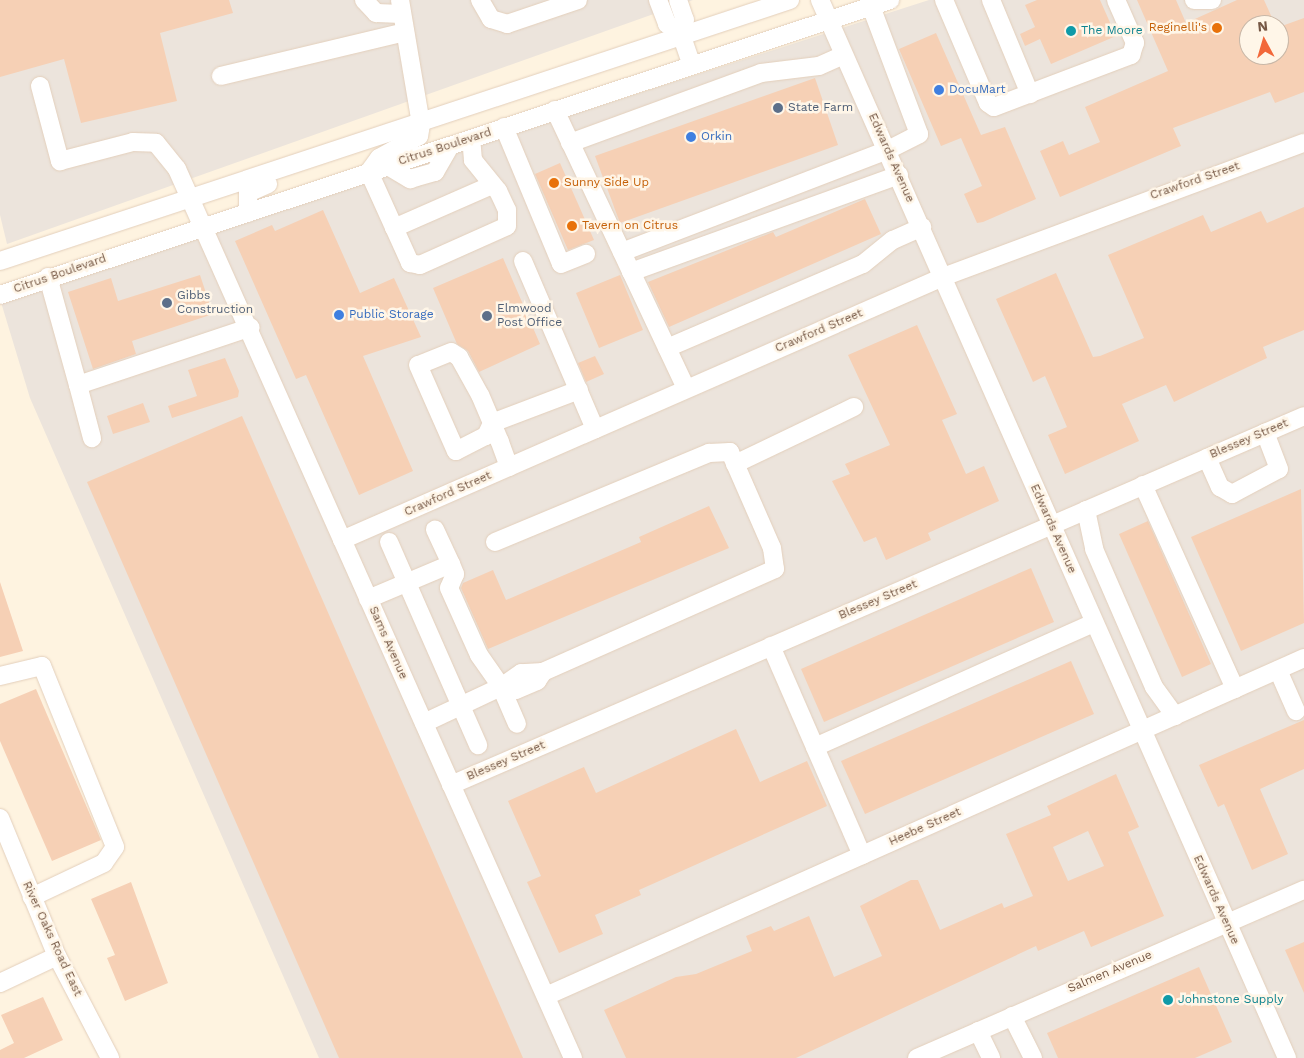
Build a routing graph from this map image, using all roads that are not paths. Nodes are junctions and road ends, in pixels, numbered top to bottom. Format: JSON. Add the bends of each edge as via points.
{"nodes":[{"id":1,"x":364,"y":0,"type":"edge"},
{"id":2,"x":480,"y":0,"type":"edge"},
{"id":3,"x":578,"y":0,"type":"edge"},
{"id":4,"x":658,"y":0,"type":"edge"},
{"id":5,"x":678,"y":0,"type":"edge"},
{"id":6,"x":790,"y":0,"type":"edge"},
{"id":7,"x":820,"y":0,"type":"edge"},
{"id":8,"x":890,"y":0,"type":"edge"},
{"id":9,"x":944,"y":0,"type":"edge"},
{"id":10,"x":1116,"y":0,"type":"edge"},
{"id":11,"x":1194,"y":0,"type":"edge"},
{"id":12,"x":1212,"y":0,"type":"edge"},
{"id":13,"x":997,"y":2,"type":"edge"},
{"id":14,"x":871,"y":6,"type":"junction"},
{"id":15,"x":401,"y":7,"type":"edge"},
{"id":16,"x":828,"y":20,"type":"junction"},
{"id":17,"x":405,"y":32,"type":"junction"},
{"id":18,"x":681,"y":34,"type":"junction"},
{"id":19,"x":844,"y":55,"type":"junction"},
{"id":20,"x":692,"y":65,"type":"junction"},
{"id":21,"x":222,"y":76,"type":"dead end"},
{"id":22,"x":40,"y":86,"type":"dead end"},
{"id":23,"x":1030,"y":94,"type":"junction"},
{"id":24,"x":555,"y":110,"type":"junction"},
{"id":25,"x":421,"y":124,"type":"junction"},
{"id":26,"x":504,"y":127,"type":"junction"},
{"id":27,"x":471,"y":139,"type":"junction"},
{"id":28,"x":570,"y":143,"type":"junction"},
{"id":29,"x":1304,"y":143,"type":"edge"},
{"id":30,"x":888,"y":150,"type":"junction"},
{"id":31,"x":340,"y":151,"type":"junction"},
{"id":32,"x":370,"y":172,"type":"junction"},
{"id":33,"x":899,"y":175,"type":"junction"},
{"id":34,"x":492,"y":185,"type":"junction"},
{"id":35,"x":188,"y":200,"type":"junction"},
{"id":36,"x":248,"y":213,"type":"junction"},
{"id":37,"x":206,"y":227,"type":"junction"},
{"id":38,"x":394,"y":228,"type":"junction"},
{"id":39,"x":922,"y":228,"type":"junction"},
{"id":40,"x":622,"y":252,"type":"junction"},
{"id":41,"x":586,"y":254,"type":"dead end"},
{"id":42,"x":0,"y":261,"type":"edge"},
{"id":43,"x":523,"y":261,"type":"dead end"},
{"id":44,"x":631,"y":272,"type":"junction"},
{"id":45,"x":48,"y":277,"type":"junction"},
{"id":46,"x":943,"y":277,"type":"junction"},
{"id":47,"x":0,"y":294,"type":"edge"},
{"id":48,"x":251,"y":327,"type":"junction"},
{"id":49,"x":667,"y":348,"type":"junction"},
{"id":50,"x":78,"y":385,"type":"junction"},
{"id":51,"x":686,"y":388,"type":"junction"},
{"id":52,"x":579,"y":390,"type":"junction"},
{"id":53,"x":854,"y":407,"type":"dead end"},
{"id":54,"x":1304,"y":416,"type":"edge"},
{"id":55,"x":492,"y":423,"type":"junction"},
{"id":56,"x":596,"y":429,"type":"junction"},
{"id":57,"x":1265,"y":432,"type":"junction"},
{"id":58,"x":92,"y":438,"type":"dead end"},
{"id":59,"x":1207,"y":458,"type":"junction"},
{"id":60,"x":735,"y":464,"type":"junction"},
{"id":61,"x":509,"y":467,"type":"junction"},
{"id":62,"x":1143,"y":485,"type":"junction"},
{"id":63,"x":1086,"y":510,"type":"junction"},
{"id":64,"x":1052,"y":525,"type":"junction"},
{"id":65,"x":435,"y":530,"type":"dead end"},
{"id":66,"x":342,"y":540,"type":"junction"},
{"id":67,"x":389,"y":542,"type":"dead end"},
{"id":68,"x":495,"y":542,"type":"dead end"},
{"id":69,"x":451,"y":564,"type":"junction"},
{"id":70,"x":406,"y":583,"type":"junction"},
{"id":71,"x":368,"y":599,"type":"junction"},
{"id":72,"x":1094,"y":623,"type":"junction"},
{"id":73,"x":771,"y":646,"type":"junction"},
{"id":74,"x":1304,"y":658,"type":"edge"},
{"id":75,"x":1278,"y":670,"type":"junction"},
{"id":76,"x":0,"y":676,"type":"edge"},
{"id":77,"x":501,"y":688,"type":"junction"},
{"id":78,"x":1235,"y":689,"type":"junction"},
{"id":79,"x":461,"y":706,"type":"junction"},
{"id":80,"x":1296,"y":711,"type":"dead end"},
{"id":81,"x":1175,"y":716,"type":"junction"},
{"id":82,"x":424,"y":723,"type":"junction"},
{"id":83,"x":517,"y":724,"type":"dead end"},
{"id":84,"x":1141,"y":731,"type":"junction"},
{"id":85,"x":478,"y":745,"type":"dead end"},
{"id":86,"x":815,"y":747,"type":"junction"},
{"id":87,"x":451,"y":785,"type":"junction"},
{"id":88,"x":2,"y":827,"type":"edge"},
{"id":89,"x":862,"y":855,"type":"junction"},
{"id":90,"x":1304,"y":890,"type":"edge"},
{"id":91,"x":32,"y":897,"type":"junction"},
{"id":92,"x":1227,"y":923,"type":"junction"},
{"id":93,"x":58,"y":956,"type":"junction"},
{"id":94,"x":0,"y":984,"type":"edge"},
{"id":95,"x":546,"y":996,"type":"junction"},
{"id":96,"x":1012,"y":1016,"type":"junction"},
{"id":97,"x":978,"y":1031,"type":"junction"},
{"id":98,"x":926,"y":1056,"type":"edge"},
{"id":99,"x":110,"y":1058,"type":"edge"},
{"id":100,"x":573,"y":1058,"type":"edge"},
{"id":101,"x":990,"y":1058,"type":"edge"},
{"id":102,"x":1033,"y":1058,"type":"edge"},
{"id":103,"x":1287,"y":1058,"type":"edge"}],
"edges":[{"from":1,"to":15,"type":"street","via":[[376,13]]},
{"from":2,"to":3,"type":"street","via":[[491,19],[506,24]]},
{"from":4,"to":18,"type":"street","via":[[667,24]]},
{"from":5,"to":18,"type":"street","via":[[685,20]]},
{"from":6,"to":18,"type":"street"},
{"from":7,"to":16,"type":"street","name":"Edwards Avenue"},
{"from":8,"to":14,"type":"street","name":"Citrus Boulevard"},
{"from":9,"to":23,"type":"street","via":[[988,103],[1002,106]]},
{"from":10,"to":23,"type":"street","via":[[1135,43],[1132,55]]},
{"from":11,"to":12,"type":"street"},
{"from":13,"to":23,"type":"street"},
{"from":14,"to":16,"type":"street","name":"Citrus Boulevard"},
{"from":14,"to":30,"type":"street","via":[[920,127],[919,134]]},
{"from":15,"to":17,"type":"street"},
{"from":16,"to":19,"type":"street","name":"Edwards Avenue"},
{"from":16,"to":20,"type":"street","name":"Citrus Boulevard"},
{"from":17,"to":21,"type":"street"},
{"from":17,"to":25,"type":"street"},
{"from":18,"to":20,"type":"street"},
{"from":18,"to":25,"type":"street"},
{"from":19,"to":28,"type":"street","via":[[819,66],[761,73]]},
{"from":19,"to":30,"type":"street","name":"Edwards Avenue"},
{"from":20,"to":24,"type":"street","name":"Citrus Boulevard"},
{"from":22,"to":35,"type":"street","name":"Sams Avenue","via":[[60,161],[134,142],[156,143],[177,169]]},
{"from":24,"to":26,"type":"street","name":"Citrus Boulevard"},
{"from":24,"to":28,"type":"street"},
{"from":25,"to":31,"type":"street"},
{"from":25,"to":32,"type":"street","via":[[419,136],[379,158]]},
{"from":26,"to":27,"type":"street","name":"Citrus Boulevard"},
{"from":26,"to":41,"type":"street","via":[[562,264]]},
{"from":27,"to":32,"type":"street","name":"Citrus Boulevard"},
{"from":27,"to":34,"type":"street","via":[[473,160]]},
{"from":28,"to":40,"type":"street"},
{"from":29,"to":46,"type":"street","name":"Crawford Street"},
{"from":30,"to":33,"type":"street","name":"Edwards Avenue"},
{"from":30,"to":40,"type":"street"},
{"from":31,"to":35,"type":"street"},
{"from":31,"to":36,"type":"street","via":[[324,164],[250,190]]},
{"from":32,"to":36,"type":"street","name":"Citrus Boulevard"},
{"from":32,"to":38,"type":"street"},
{"from":33,"to":39,"type":"street","name":"Edwards Avenue"},
{"from":33,"to":44,"type":"street"},
{"from":34,"to":38,"type":"street"},
{"from":34,"to":38,"type":"street","via":[[507,210],[507,226],[446,254],[420,265],[410,263]]},
{"from":35,"to":37,"type":"street","name":"Sams Avenue"},
{"from":35,"to":42,"type":"street"},
{"from":36,"to":37,"type":"street","name":"Citrus Boulevard"},
{"from":37,"to":45,"type":"street","name":"Citrus Boulevard"},
{"from":37,"to":48,"type":"street","name":"Sams Avenue"},
{"from":39,"to":46,"type":"street","name":"Edwards Avenue"},
{"from":39,"to":49,"type":"street","via":[[893,240],[862,264]]},
{"from":40,"to":44,"type":"street"},
{"from":43,"to":52,"type":"street"},
{"from":44,"to":49,"type":"street"},
{"from":45,"to":47,"type":"street","name":"Citrus Boulevard"},
{"from":45,"to":50,"type":"street"},
{"from":46,"to":51,"type":"street","name":"Crawford Street"},
{"from":46,"to":64,"type":"street","name":"Edwards Avenue"},
{"from":48,"to":50,"type":"street"},
{"from":48,"to":66,"type":"street","name":"Sams Avenue"},
{"from":49,"to":51,"type":"street"},
{"from":50,"to":58,"type":"street"},
{"from":51,"to":56,"type":"street","name":"Crawford Street"},
{"from":52,"to":55,"type":"street"},
{"from":52,"to":56,"type":"street"},
{"from":53,"to":60,"type":"street"},
{"from":54,"to":57,"type":"street","name":"Blessey Street"},
{"from":55,"to":55,"type":"street","via":[[459,356],[451,352],[418,365],[456,451],[486,436]]},
{"from":55,"to":61,"type":"street"},
{"from":56,"to":61,"type":"street","name":"Crawford Street"},
{"from":57,"to":59,"type":"street","name":"Blessey Street"},
{"from":57,"to":59,"type":"street","via":[[1279,469],[1232,494],[1220,487]]},
{"from":59,"to":62,"type":"street","name":"Blessey Street"},
{"from":60,"to":68,"type":"street","via":[[730,452],[709,453]]},
{"from":60,"to":77,"type":"street","via":[[772,548],[775,569],[543,672],[537,681],[516,690]]},
{"from":61,"to":66,"type":"street","name":"Crawford Street"},
{"from":62,"to":63,"type":"street","name":"Blessey Street"},
{"from":62,"to":78,"type":"street"},
{"from":63,"to":64,"type":"street","name":"Blessey Street"},
{"from":63,"to":81,"type":"street","via":[[1094,549],[1154,687]]},
{"from":64,"to":72,"type":"street","name":"Edwards Avenue"},
{"from":64,"to":73,"type":"street","name":"Blessey Street"},
{"from":65,"to":69,"type":"street"},
{"from":66,"to":71,"type":"street","name":"Sams Avenue"},
{"from":67,"to":70,"type":"street"},
{"from":69,"to":70,"type":"street"},
{"from":69,"to":77,"type":"street","via":[[455,574],[449,588],[479,654]]},
{"from":70,"to":71,"type":"street"},
{"from":70,"to":79,"type":"street"},
{"from":71,"to":82,"type":"street","name":"Sams Avenue"},
{"from":72,"to":84,"type":"street","name":"Edwards Avenue"},
{"from":72,"to":86,"type":"street"},
{"from":73,"to":86,"type":"street"},
{"from":73,"to":87,"type":"street","name":"Blessey Street"},
{"from":74,"to":75,"type":"street","name":"Heebe Street"},
{"from":75,"to":78,"type":"street","name":"Heebe Street"},
{"from":75,"to":80,"type":"street"},
{"from":76,"to":91,"type":"street","via":[[42,666],[115,847],[104,863]]},
{"from":77,"to":79,"type":"street"},
{"from":77,"to":83,"type":"street"},
{"from":78,"to":81,"type":"street","name":"Heebe Street"},
{"from":79,"to":82,"type":"street"},
{"from":79,"to":85,"type":"street"},
{"from":81,"to":84,"type":"street","name":"Heebe Street"},
{"from":82,"to":87,"type":"street","name":"Sams Avenue"},
{"from":84,"to":89,"type":"street","name":"Heebe Street"},
{"from":84,"to":92,"type":"street","name":"Edwards Avenue"},
{"from":86,"to":89,"type":"street"},
{"from":87,"to":95,"type":"street","name":"Sams Avenue"},
{"from":88,"to":91,"type":"street","name":"River Oaks Road East"},
{"from":89,"to":95,"type":"street","name":"Heebe Street"},
{"from":90,"to":92,"type":"street","name":"Salmen Avenue"},
{"from":91,"to":93,"type":"street","name":"River Oaks Road East"},
{"from":92,"to":96,"type":"street","name":"Salmen Avenue"},
{"from":92,"to":103,"type":"street","name":"Edwards Avenue"},
{"from":93,"to":94,"type":"street"},
{"from":93,"to":99,"type":"street","name":"River Oaks Road East"},
{"from":95,"to":100,"type":"street","name":"Sams Avenue"},
{"from":96,"to":97,"type":"street","name":"Salmen Avenue"},
{"from":96,"to":102,"type":"street"},
{"from":97,"to":98,"type":"street","name":"Salmen Avenue"},
{"from":97,"to":101,"type":"street"}]}
